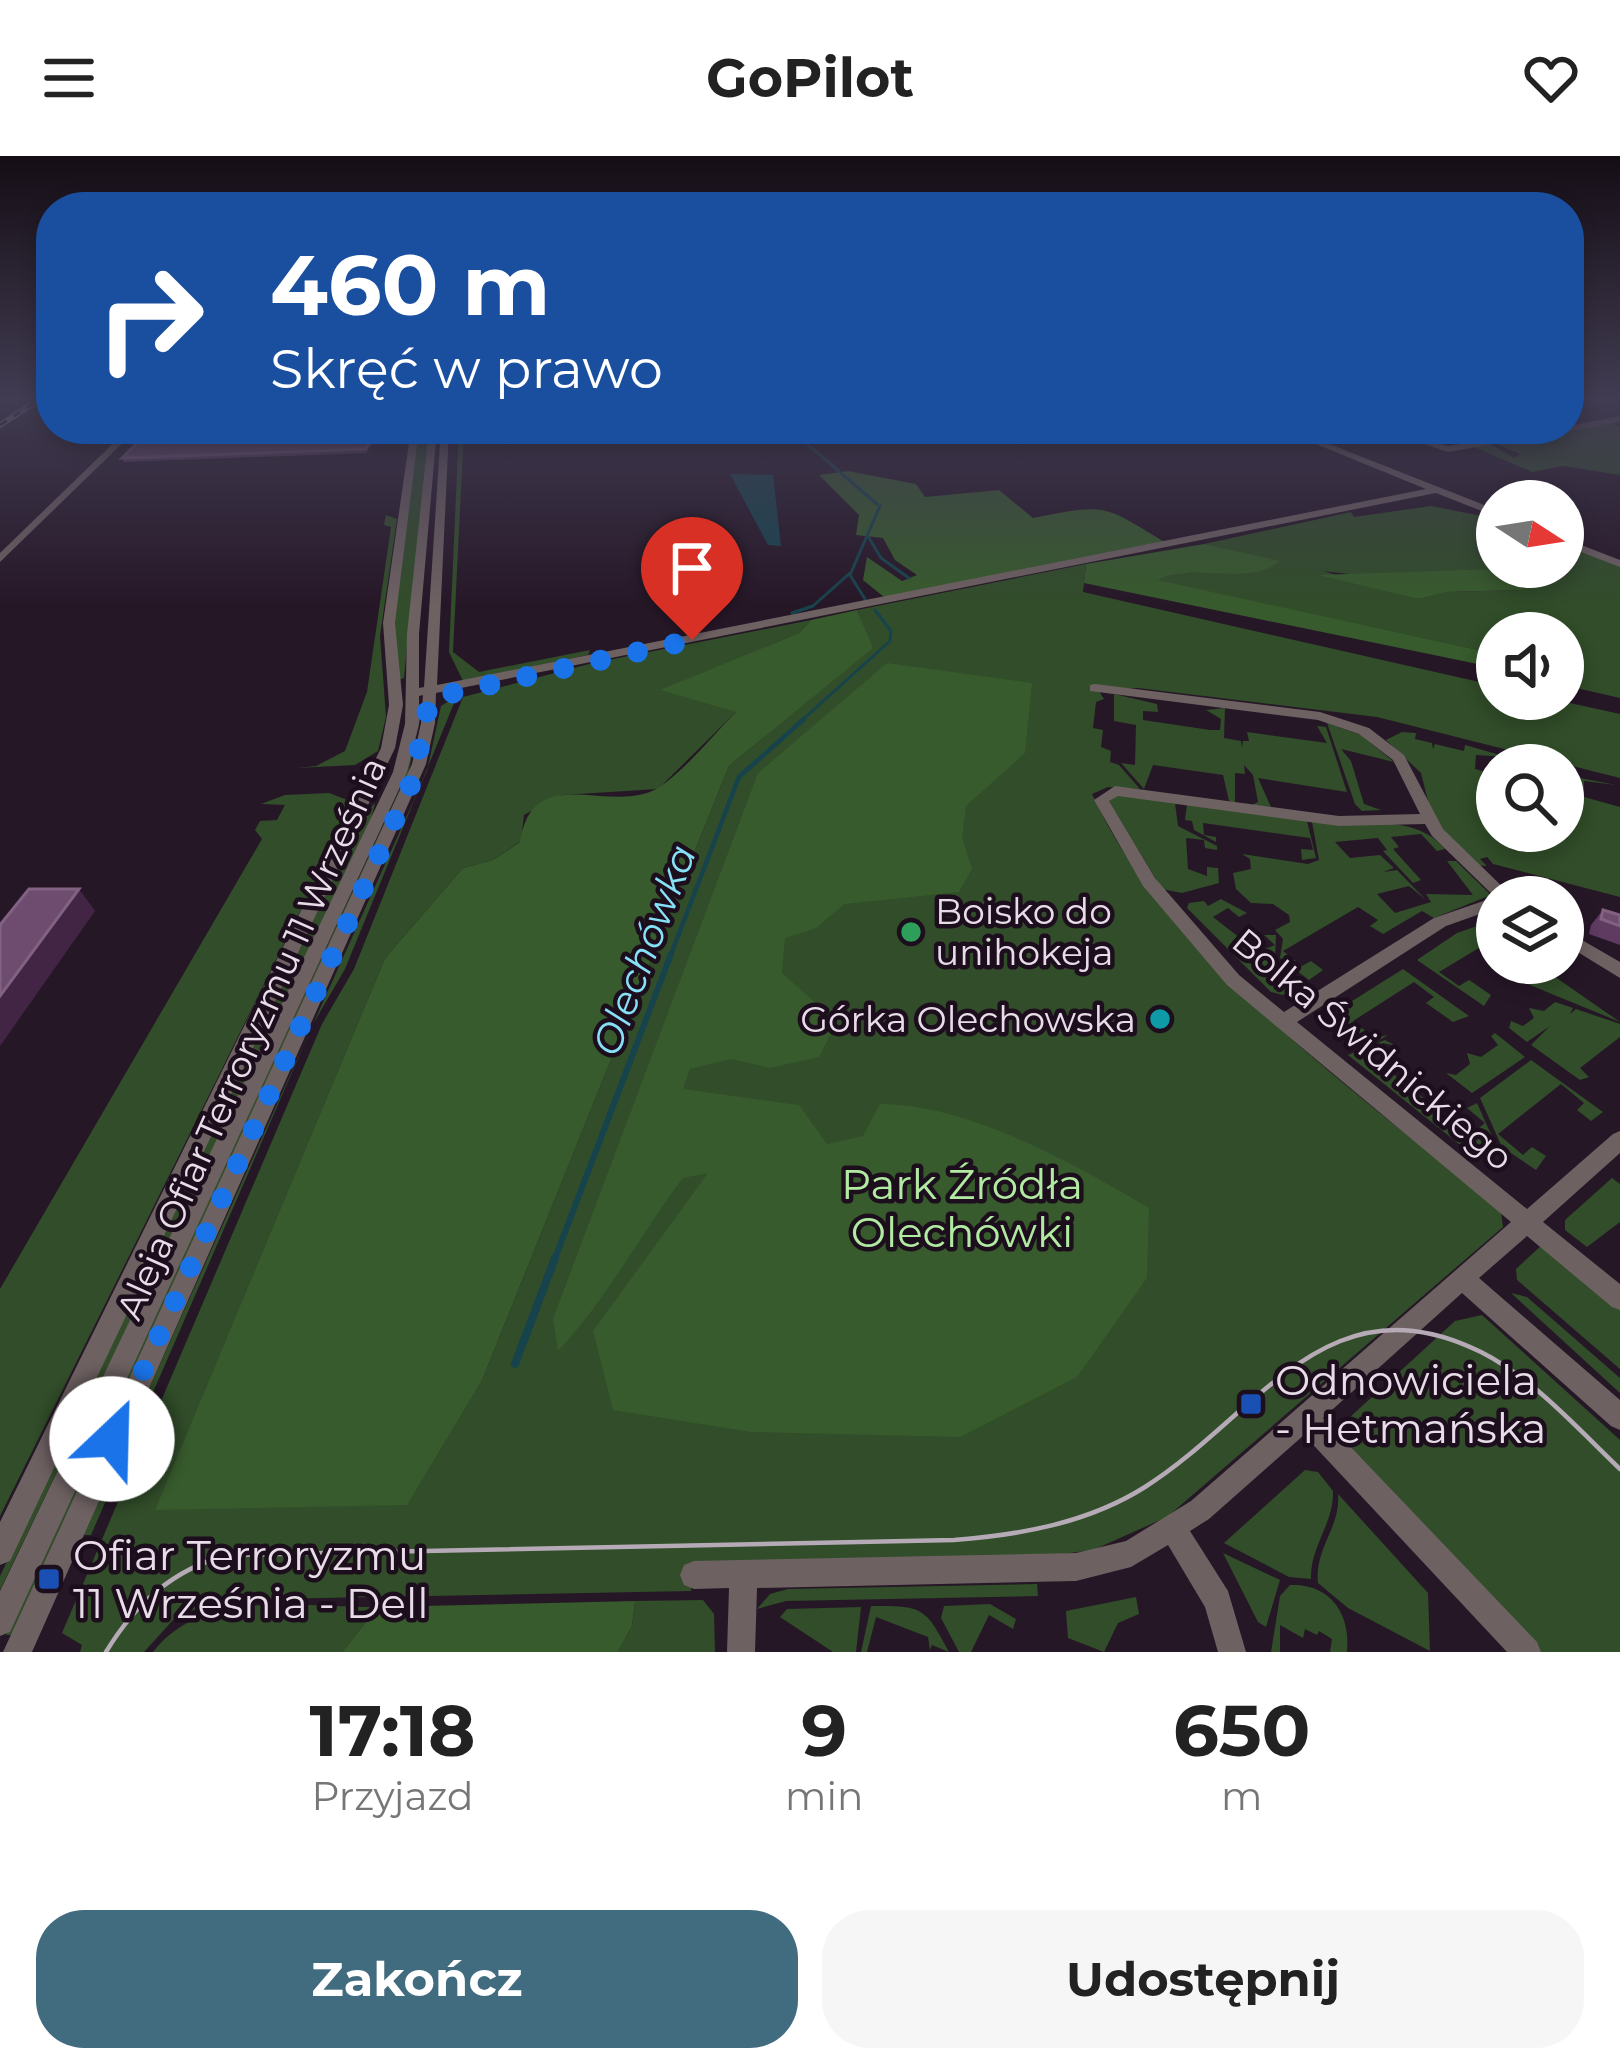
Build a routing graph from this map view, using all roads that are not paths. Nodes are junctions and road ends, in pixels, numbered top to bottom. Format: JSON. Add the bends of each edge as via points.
{"nodes":[{"id":1,"x":95,"y":467,"type":"edge"},
{"id":2,"x":410,"y":467,"type":"edge"},
{"id":3,"x":431,"y":467,"type":"edge"},
{"id":4,"x":442,"y":467,"type":"edge"},
{"id":5,"x":1378,"y":467,"type":"edge"},
{"id":6,"x":1437,"y":490,"type":"junction"},
{"id":7,"x":1476,"y":506,"type":"edge"},
{"id":8,"x":1584,"y":549,"type":"edge"},
{"id":9,"x":0,"y":559,"type":"edge"},
{"id":10,"x":1620,"y":564,"type":"edge"},
{"id":11,"x":1095,"y":688,"type":"dead end"},
{"id":12,"x":421,"y":696,"type":"junction"},
{"id":13,"x":1427,"y":819,"type":"junction"},
{"id":14,"x":1480,"y":876,"type":"edge"},
{"id":15,"x":1476,"y":908,"type":"edge"},
{"id":16,"x":1584,"y":948,"type":"edge"},
{"id":17,"x":1620,"y":971,"type":"edge"},
{"id":18,"x":1283,"y":1022,"type":"junction"},
{"id":19,"x":1620,"y":1140,"type":"edge"},
{"id":20,"x":1526,"y":1222,"type":"junction"},
{"id":21,"x":1462,"y":1278,"type":"junction"},
{"id":22,"x":1620,"y":1299,"type":"edge"},
{"id":23,"x":1305,"y":1417,"type":"junction"},
{"id":24,"x":1620,"y":1417,"type":"edge"},
{"id":25,"x":1174,"y":1530,"type":"junction"},
{"id":26,"x":0,"y":1552,"type":"edge"},
{"id":27,"x":742,"y":1574,"type":"junction"},
{"id":28,"x":694,"y":1575,"type":"dead end"},
{"id":29,"x":0,"y":1622,"type":"edge"},
{"id":30,"x":17,"y":1652,"type":"edge"},
{"id":31,"x":741,"y":1652,"type":"edge"},
{"id":32,"x":1232,"y":1652,"type":"edge"},
{"id":33,"x":1527,"y":1652,"type":"edge"}],
"edges":[{"from":1,"to":9,"type":"street"},
{"from":2,"to":26,"type":"street","via":[[389,623],[396,705],[387,750]]},
{"from":3,"to":12,"type":"street","name":"Aleja Ofiar Terroryzmu 11 Września"},
{"from":4,"to":12,"type":"street","name":"Aleja Ofiar Terroryzmu 11 Września"},
{"from":5,"to":6,"type":"street"},
{"from":6,"to":7,"type":"street"},
{"from":6,"to":12,"type":"street"},
{"from":8,"to":10,"type":"street"},
{"from":11,"to":13,"type":"street","via":[[1348,724],[1394,752]]},
{"from":12,"to":29,"type":"street","name":"Aleja Ofiar Terroryzmu 11 Września","via":[[392,794]]},
{"from":12,"to":30,"type":"street","name":"Aleja Ofiar Terroryzmu 11 Września","via":[[412,782]]},
{"from":13,"to":14,"type":"street"},
{"from":13,"to":18,"type":"street","name":"Bolka Świdnickiego","via":[[1346,822],[1115,791],[1102,796],[1170,910]]},
{"from":15,"to":18,"type":"street","via":[[1440,922]]},
{"from":16,"to":17,"type":"street"},
{"from":18,"to":20,"type":"street","name":"Bolka Świdnickiego"},
{"from":19,"to":20,"type":"street"},
{"from":20,"to":21,"type":"street"},
{"from":20,"to":22,"type":"street","name":"Bolka Świdnickiego"},
{"from":21,"to":23,"type":"street"},
{"from":21,"to":24,"type":"street"},
{"from":23,"to":25,"type":"street"},
{"from":23,"to":33,"type":"street"},
{"from":25,"to":27,"type":"street","via":[[1131,1553],[1076,1567]]},
{"from":25,"to":32,"type":"street","via":[[1218,1601]]},
{"from":27,"to":28,"type":"street"},
{"from":27,"to":31,"type":"street"}]}
